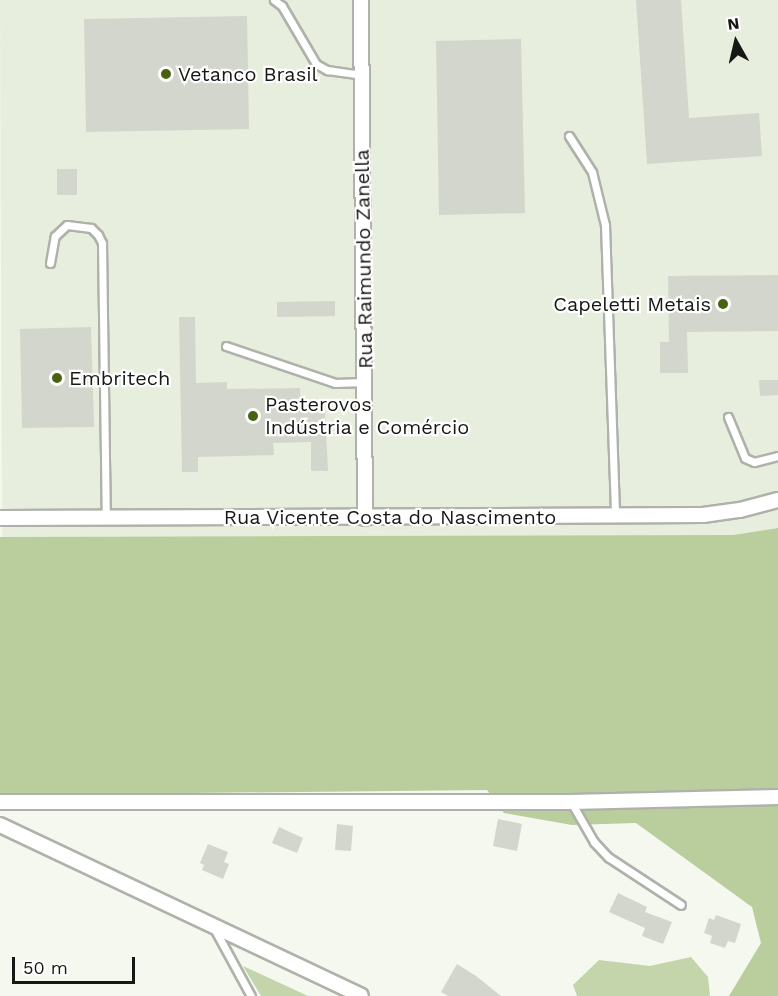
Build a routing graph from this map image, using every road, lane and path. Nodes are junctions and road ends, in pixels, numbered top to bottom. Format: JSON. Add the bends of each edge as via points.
{"nodes":[{"id":1,"x":274,"y":0,"type":"edge"},
{"id":2,"x":361,"y":0,"type":"edge"},
{"id":3,"x":362,"y":75,"type":"junction"},
{"id":4,"x":569,"y":136,"type":"dead end"},
{"id":5,"x":50,"y":263,"type":"dead end"},
{"id":6,"x":226,"y":346,"type":"dead end"},
{"id":7,"x":365,"y":382,"type":"junction"},
{"id":8,"x":728,"y":417,"type":"dead end"},
{"id":9,"x":778,"y":456,"type":"edge"},
{"id":10,"x":778,"y":500,"type":"edge"},
{"id":11,"x":615,"y":516,"type":"junction"},
{"id":12,"x":0,"y":518,"type":"edge"},
{"id":13,"x":106,"y":518,"type":"junction"},
{"id":14,"x":365,"y":518,"type":"junction"},
{"id":15,"x":778,"y":797,"type":"edge"},
{"id":16,"x":0,"y":802,"type":"edge"},
{"id":17,"x":571,"y":802,"type":"junction"},
{"id":18,"x":0,"y":825,"type":"edge"},
{"id":19,"x":681,"y":905,"type":"dead end"},
{"id":20,"x":212,"y":926,"type":"junction"},
{"id":21,"x":251,"y":996,"type":"edge"},
{"id":22,"x":362,"y":996,"type":"edge"}],
"edges":[{"from":1,"to":3,"type":"lane","via":[[282,6],[316,64],[327,70]]},
{"from":2,"to":3,"type":"street","name":"Rua Raimundo Zanella"},
{"from":3,"to":7,"type":"street","name":"Rua Raimundo Zanella"},
{"from":4,"to":11,"type":"lane","via":[[592,172],[605,225]]},
{"from":5,"to":13,"type":"lane","via":[[55,236],[66,225],[91,228],[102,243]]},
{"from":6,"to":7,"type":"lane","via":[[335,383]]},
{"from":7,"to":14,"type":"street","name":"Rua Raimundo Zanella"},
{"from":8,"to":9,"type":"lane","via":[[745,458],[754,462]]},
{"from":10,"to":11,"type":"street","name":"Rua Vicente Costa do Nascimento","via":[[703,515]]},
{"from":11,"to":14,"type":"street","name":"Rua Vicente Costa do Nascimento"},
{"from":12,"to":13,"type":"street","name":"Rua Vicente Costa do Nascimento"},
{"from":13,"to":14,"type":"street","name":"Rua Vicente Costa do Nascimento"},
{"from":15,"to":17,"type":"street"},
{"from":16,"to":17,"type":"street"},
{"from":17,"to":19,"type":"lane","via":[[594,842],[608,857]]},
{"from":18,"to":20,"type":"street"},
{"from":20,"to":21,"type":"lane"},
{"from":20,"to":22,"type":"street"}]}
